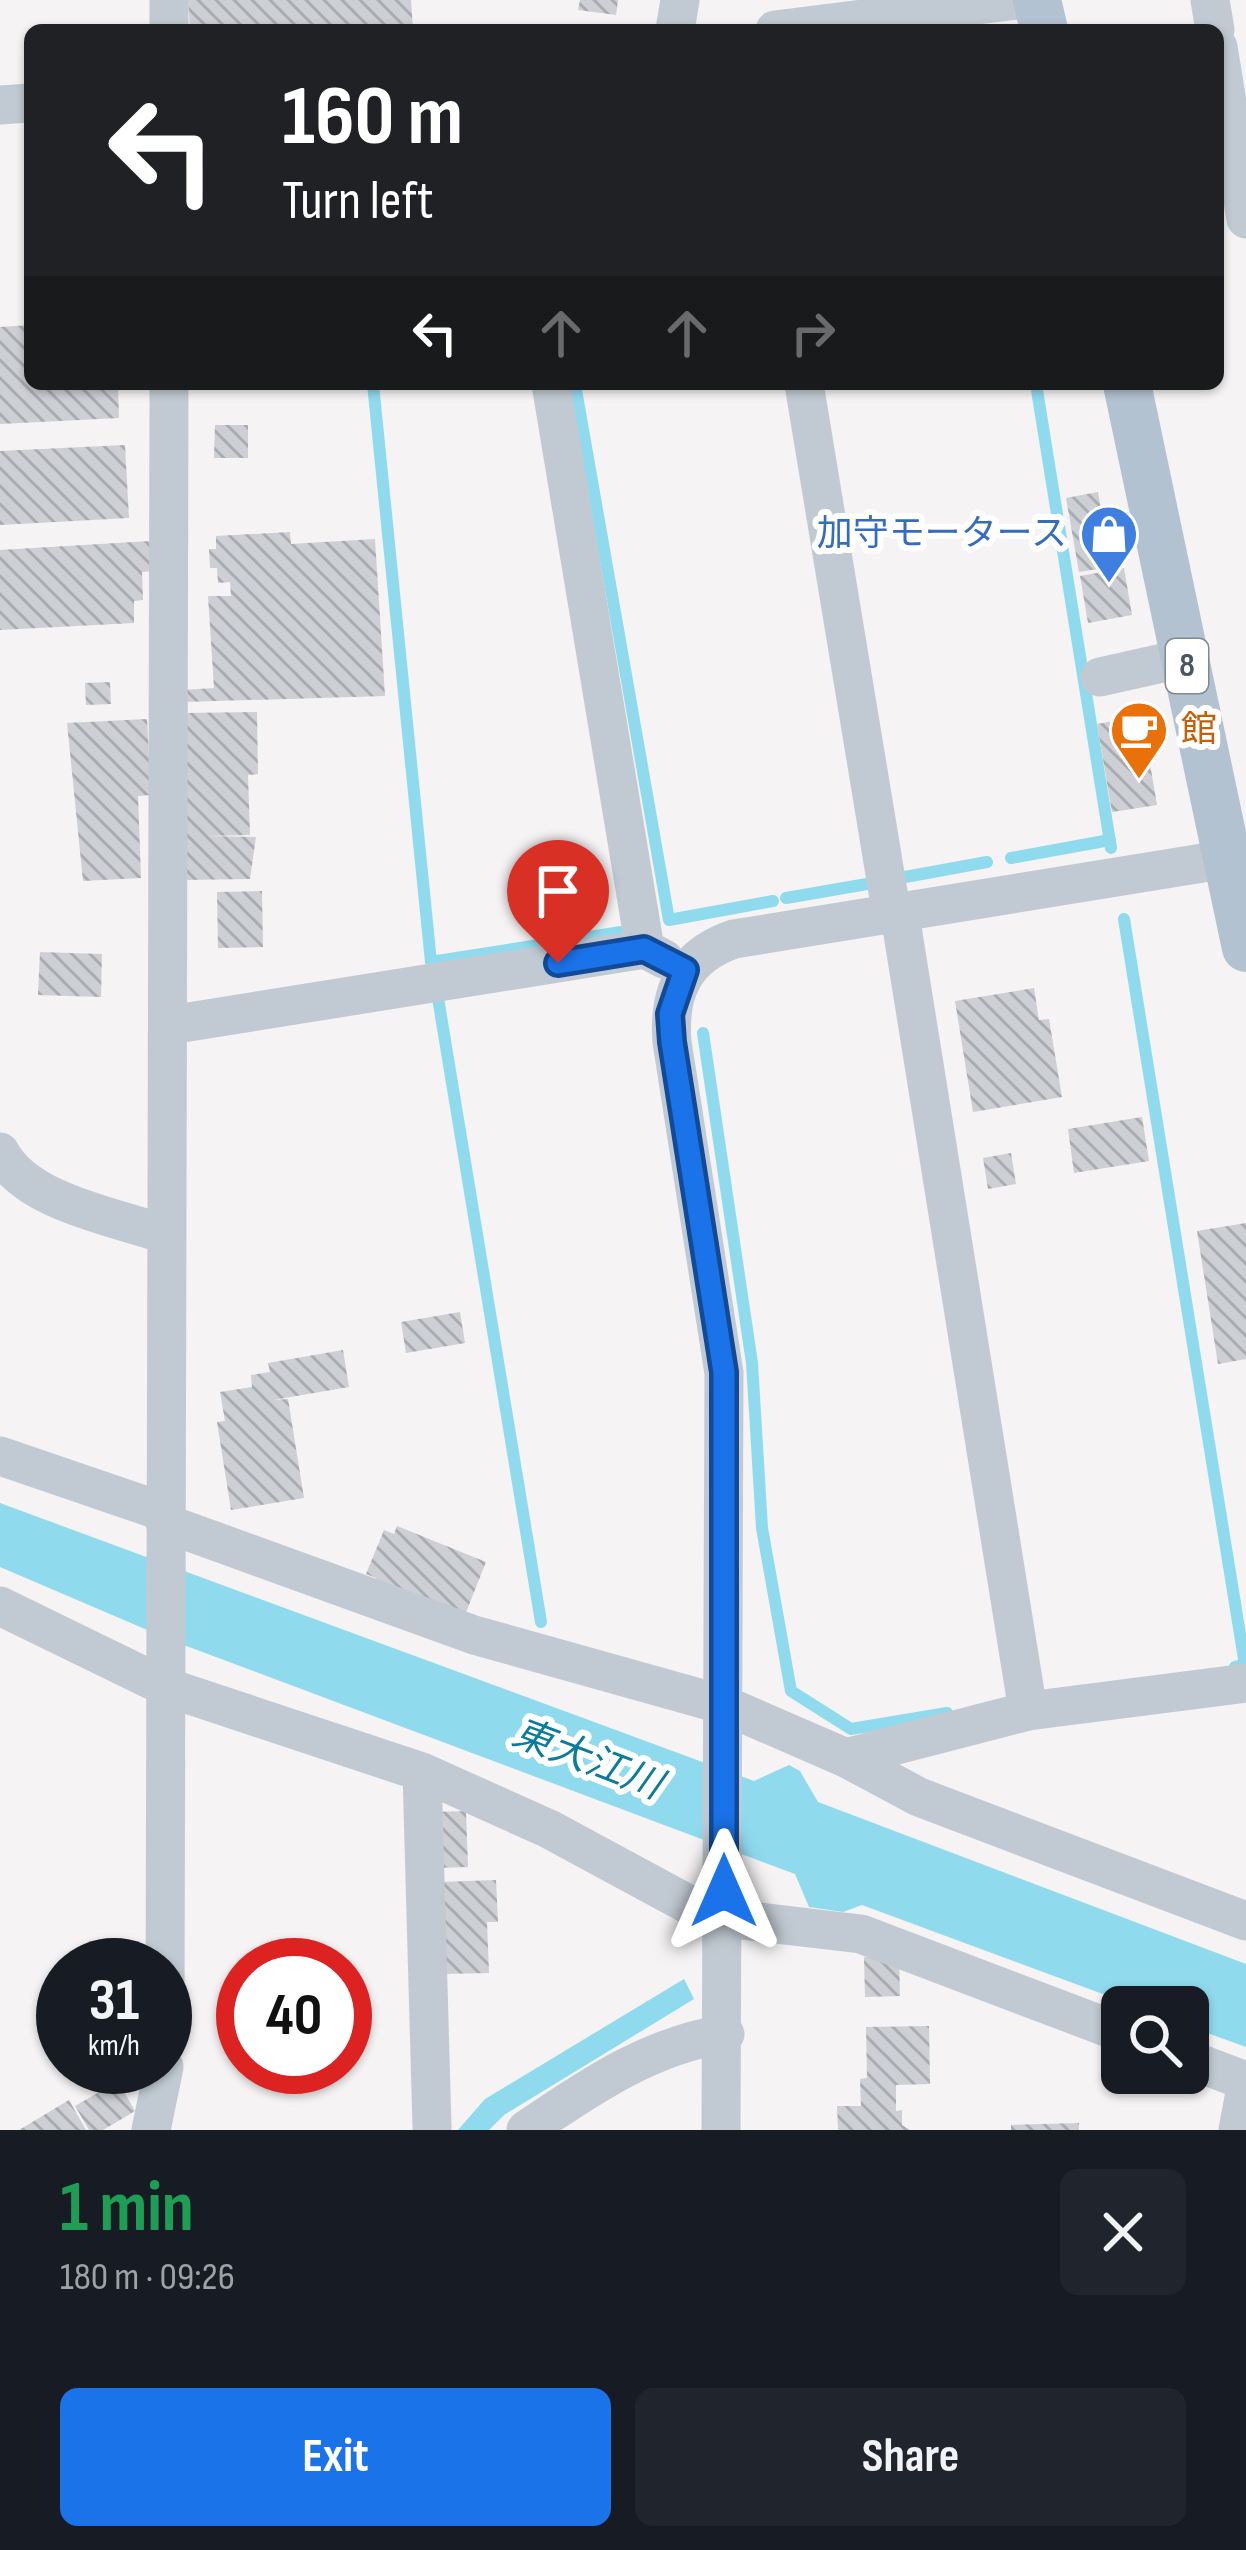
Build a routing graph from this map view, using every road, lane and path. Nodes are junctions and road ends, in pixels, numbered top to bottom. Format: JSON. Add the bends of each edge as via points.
{"nodes":[{"id":1,"x":1012,"y":1,"type":"edge"},
{"id":2,"x":824,"y":24,"type":"edge"},
{"id":3,"x":1037,"y":24,"type":"edge"},
{"id":4,"x":1224,"y":84,"type":"edge"},
{"id":5,"x":1246,"y":218,"type":"edge"},
{"id":6,"x":170,"y":390,"type":"edge"},
{"id":7,"x":552,"y":390,"type":"edge"},
{"id":8,"x":805,"y":390,"type":"edge"},
{"id":9,"x":1128,"y":390,"type":"edge"},
{"id":10,"x":1185,"y":658,"type":"junction"},
{"id":11,"x":1100,"y":677,"type":"dead end"},
{"id":12,"x":1237,"y":858,"type":"edge"},
{"id":13,"x":895,"y":909,"type":"junction"},
{"id":14,"x":1246,"y":948,"type":"edge"},
{"id":15,"x":644,"y":949,"type":"junction"},
{"id":16,"x":685,"y":970,"type":"junction"},
{"id":17,"x":170,"y":1025,"type":"junction"},
{"id":18,"x":0,"y":1152,"type":"edge"},
{"id":19,"x":167,"y":1235,"type":"junction"},
{"id":20,"x":0,"y":1456,"type":"edge"},
{"id":21,"x":164,"y":1522,"type":"junction"},
{"id":22,"x":0,"y":1606,"type":"edge"},
{"id":23,"x":166,"y":1674,"type":"junction"},
{"id":24,"x":1246,"y":1683,"type":"edge"},
{"id":25,"x":1028,"y":1711,"type":"junction"},
{"id":26,"x":724,"y":1713,"type":"junction"},
{"id":27,"x":846,"y":1758,"type":"junction"},
{"id":28,"x":422,"y":1772,"type":"junction"},
{"id":29,"x":724,"y":1904,"type":"junction"},
{"id":30,"x":1246,"y":1921,"type":"edge"},
{"id":31,"x":165,"y":1938,"type":"edge"},
{"id":32,"x":1101,"y":2025,"type":"edge"},
{"id":33,"x":725,"y":2034,"type":"junction"},
{"id":34,"x":1209,"y":2068,"type":"edge"},
{"id":35,"x":1246,"y":2084,"type":"edge"},
{"id":36,"x":158,"y":2094,"type":"edge"},
{"id":37,"x":432,"y":2127,"type":"edge"},
{"id":38,"x":151,"y":2130,"type":"edge"},
{"id":39,"x":526,"y":2130,"type":"edge"},
{"id":40,"x":721,"y":2130,"type":"edge"},
{"id":41,"x":1238,"y":2130,"type":"edge"}],
"edges":[{"from":1,"to":2,"type":"street"},
{"from":1,"to":3,"type":"main road"},
{"from":4,"to":5,"type":"street"},
{"from":6,"to":17,"type":"street"},
{"from":7,"to":15,"type":"street"},
{"from":8,"to":13,"type":"street"},
{"from":9,"to":10,"type":"main road","number":"8"},
{"from":10,"to":11,"type":"street"},
{"from":10,"to":12,"type":"main road","number":"8"},
{"from":12,"to":13,"type":"street"},
{"from":12,"to":14,"type":"main road","number":"8"},
{"from":13,"to":16,"type":"street","via":[[734,939]]},
{"from":13,"to":25,"type":"street"},
{"from":15,"to":16,"type":"street"},
{"from":15,"to":17,"type":"street"},
{"from":16,"to":26,"type":"street","via":[[670,1014],[724,1372]]},
{"from":17,"to":19,"type":"street"},
{"from":18,"to":19,"type":"street","via":[[9,1170],[36,1188]]},
{"from":19,"to":21,"type":"street"},
{"from":20,"to":21,"type":"street"},
{"from":21,"to":23,"type":"street"},
{"from":21,"to":26,"type":"street","via":[[474,1635]]},
{"from":22,"to":23,"type":"street"},
{"from":23,"to":28,"type":"street"},
{"from":23,"to":31,"type":"street"},
{"from":24,"to":25,"type":"street"},
{"from":25,"to":27,"type":"street"},
{"from":26,"to":27,"type":"street"},
{"from":26,"to":29,"type":"street"},
{"from":27,"to":30,"type":"street","via":[[919,1797]]},
{"from":28,"to":29,"type":"street"},
{"from":28,"to":37,"type":"street"},
{"from":29,"to":32,"type":"street","via":[[861,1934]]},
{"from":29,"to":33,"type":"street"},
{"from":33,"to":39,"type":"street","via":[[680,2041],[588,2087]]},
{"from":33,"to":40,"type":"street"},
{"from":34,"to":35,"type":"street"},
{"from":35,"to":41,"type":"street"},
{"from":36,"to":38,"type":"street"}]}
